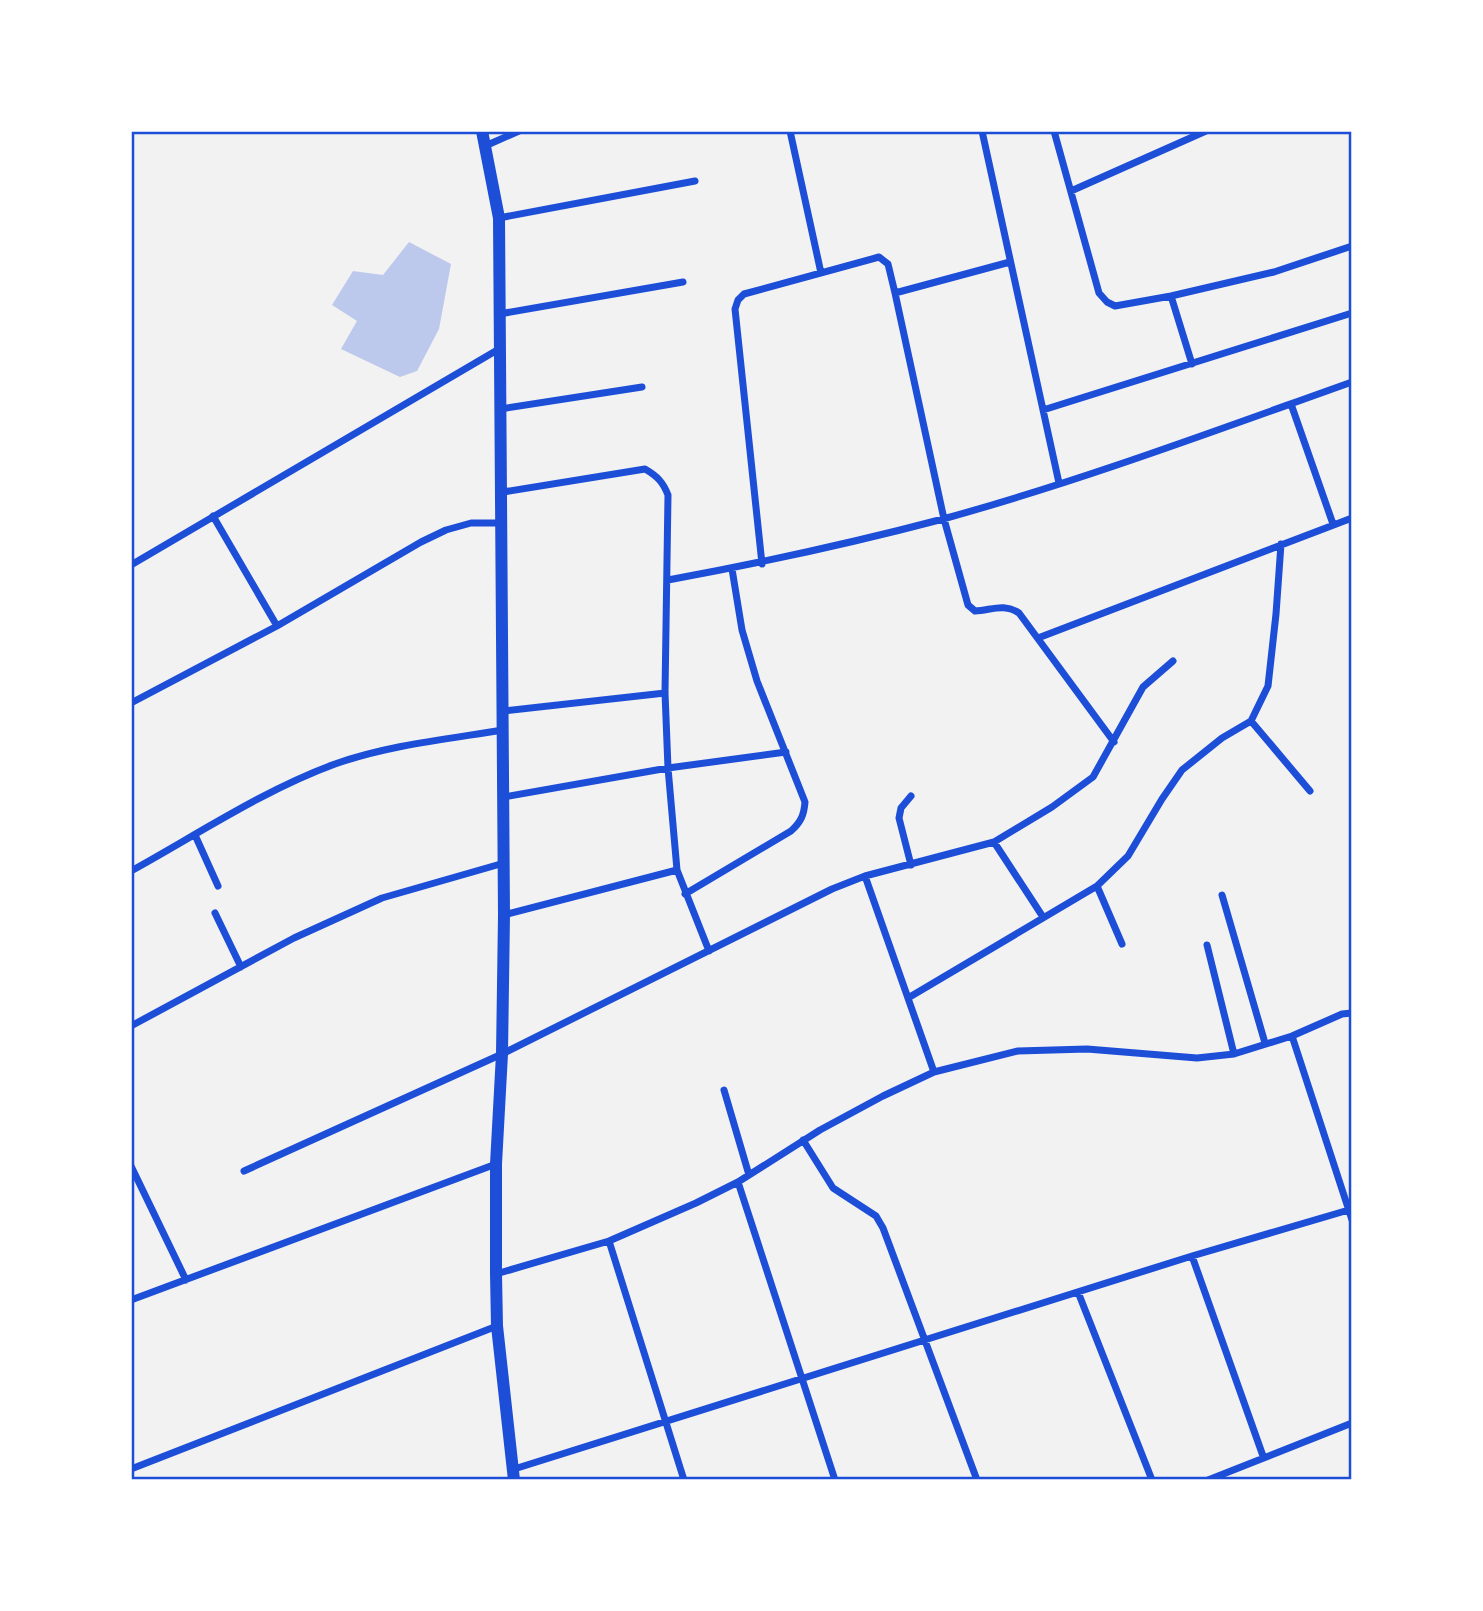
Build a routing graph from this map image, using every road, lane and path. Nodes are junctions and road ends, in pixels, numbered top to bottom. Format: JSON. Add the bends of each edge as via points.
{"nodes":[{"id":1,"x":482,"y":131,"type":"edge"},
{"id":2,"x":519,"y":131,"type":"edge"},
{"id":3,"x":790,"y":131,"type":"edge"},
{"id":4,"x":982,"y":131,"type":"edge"},
{"id":5,"x":1054,"y":131,"type":"edge"},
{"id":6,"x":1206,"y":131,"type":"edge"},
{"id":7,"x":485,"y":146,"type":"junction"},
{"id":8,"x":695,"y":181,"type":"dead end"},
{"id":9,"x":1070,"y":191,"type":"junction"},
{"id":10,"x":499,"y":218,"type":"junction"},
{"id":11,"x":1352,"y":246,"type":"edge"},
{"id":12,"x":1010,"y":262,"type":"junction"},
{"id":13,"x":821,"y":273,"type":"junction"},
{"id":14,"x":683,"y":282,"type":"dead end"},
{"id":15,"x":895,"y":293,"type":"junction"},
{"id":16,"x":1171,"y":296,"type":"junction"},
{"id":17,"x":1352,"y":313,"type":"edge"},
{"id":18,"x":499,"y":314,"type":"junction"},
{"id":19,"x":499,"y":349,"type":"junction"},
{"id":20,"x":1192,"y":364,"type":"junction"},
{"id":21,"x":1352,"y":382,"type":"edge"},
{"id":22,"x":642,"y":387,"type":"dead end"},
{"id":23,"x":1291,"y":404,"type":"junction"},
{"id":24,"x":500,"y":409,"type":"junction"},
{"id":25,"x":1043,"y":410,"type":"junction"},
{"id":26,"x":1059,"y":483,"type":"junction"},
{"id":27,"x":503,"y":492,"type":"junction"},
{"id":28,"x":213,"y":516,"type":"junction"},
{"id":29,"x":1352,"y":517,"type":"edge"},
{"id":30,"x":944,"y":519,"type":"junction"},
{"id":31,"x":500,"y":523,"type":"junction"},
{"id":32,"x":1333,"y":524,"type":"junction"},
{"id":33,"x":1281,"y":544,"type":"junction"},
{"id":34,"x":762,"y":564,"type":"junction"},
{"id":35,"x":131,"y":565,"type":"edge"},
{"id":36,"x":732,"y":569,"type":"junction"},
{"id":37,"x":668,"y":580,"type":"junction"},
{"id":38,"x":276,"y":626,"type":"junction"},
{"id":39,"x":1038,"y":638,"type":"junction"},
{"id":40,"x":1173,"y":661,"type":"dead end"},
{"id":41,"x":664,"y":693,"type":"junction"},
{"id":42,"x":131,"y":703,"type":"edge"},
{"id":43,"x":504,"y":711,"type":"junction"},
{"id":44,"x":1251,"y":721,"type":"junction"},
{"id":45,"x":504,"y":729,"type":"junction"},
{"id":46,"x":1114,"y":742,"type":"junction"},
{"id":47,"x":786,"y":752,"type":"junction"},
{"id":48,"x":668,"y":768,"type":"junction"},
{"id":49,"x":1310,"y":791,"type":"dead end"},
{"id":50,"x":911,"y":796,"type":"dead end"},
{"id":51,"x":504,"y":797,"type":"junction"},
{"id":52,"x":195,"y":835,"type":"junction"},
{"id":53,"x":994,"y":842,"type":"junction"},
{"id":54,"x":504,"y":863,"type":"junction"},
{"id":55,"x":911,"y":865,"type":"junction"},
{"id":56,"x":677,"y":870,"type":"junction"},
{"id":57,"x":131,"y":871,"type":"edge"},
{"id":58,"x":865,"y":876,"type":"junction"},
{"id":59,"x":218,"y":886,"type":"dead end"},
{"id":60,"x":1097,"y":886,"type":"junction"},
{"id":61,"x":685,"y":894,"type":"junction"},
{"id":62,"x":1222,"y":895,"type":"dead end"},
{"id":63,"x":215,"y":913,"type":"dead end"},
{"id":64,"x":504,"y":915,"type":"junction"},
{"id":65,"x":1043,"y":917,"type":"junction"},
{"id":66,"x":1122,"y":944,"type":"dead end"},
{"id":67,"x":1207,"y":945,"type":"dead end"},
{"id":68,"x":709,"y":950,"type":"junction"},
{"id":69,"x":241,"y":967,"type":"junction"},
{"id":70,"x":908,"y":998,"type":"junction"},
{"id":71,"x":1352,"y":1013,"type":"edge"},
{"id":72,"x":131,"y":1026,"type":"edge"},
{"id":73,"x":1292,"y":1036,"type":"junction"},
{"id":74,"x":1265,"y":1043,"type":"junction"},
{"id":75,"x":502,"y":1054,"type":"junction"},
{"id":76,"x":1234,"y":1054,"type":"junction"},
{"id":77,"x":934,"y":1072,"type":"junction"},
{"id":78,"x":724,"y":1090,"type":"dead end"},
{"id":79,"x":803,"y":1140,"type":"junction"},
{"id":80,"x":496,"y":1164,"type":"junction"},
{"id":81,"x":131,"y":1166,"type":"edge"},
{"id":82,"x":244,"y":1171,"type":"dead end"},
{"id":83,"x":749,"y":1175,"type":"junction"},
{"id":84,"x":738,"y":1182,"type":"junction"},
{"id":85,"x":1350,"y":1210,"type":"edge"},
{"id":86,"x":1352,"y":1220,"type":"edge"},
{"id":87,"x":609,"y":1241,"type":"junction"},
{"id":88,"x":1192,"y":1255,"type":"junction"},
{"id":89,"x":496,"y":1273,"type":"junction"},
{"id":90,"x":186,"y":1280,"type":"junction"},
{"id":91,"x":1078,"y":1292,"type":"junction"},
{"id":92,"x":131,"y":1300,"type":"edge"},
{"id":93,"x":497,"y":1326,"type":"junction"},
{"id":94,"x":926,"y":1340,"type":"junction"},
{"id":95,"x":802,"y":1379,"type":"junction"},
{"id":96,"x":666,"y":1422,"type":"junction"},
{"id":97,"x":1352,"y":1423,"type":"edge"},
{"id":98,"x":1263,"y":1456,"type":"junction"},
{"id":99,"x":131,"y":1469,"type":"edge"},
{"id":100,"x":513,"y":1475,"type":"edge"},
{"id":101,"x":684,"y":1480,"type":"edge"},
{"id":102,"x":835,"y":1480,"type":"edge"},
{"id":103,"x":977,"y":1480,"type":"edge"},
{"id":104,"x":1152,"y":1480,"type":"edge"},
{"id":105,"x":1208,"y":1480,"type":"edge"}],
"edges":[{"from":1,"to":7,"type":"street"},
{"from":2,"to":7,"type":"street"},
{"from":3,"to":13,"type":"street"},
{"from":4,"to":12,"type":"street"},
{"from":5,"to":9,"type":"street"},
{"from":6,"to":9,"type":"street"},
{"from":7,"to":10,"type":"street"},
{"from":8,"to":10,"type":"street"},
{"from":9,"to":16,"type":"street","via":[[1099,293],[1107,302],[1122,307]]},
{"from":10,"to":18,"type":"street"},
{"from":11,"to":16,"type":"street","via":[[1274,272]]},
{"from":12,"to":15,"type":"street"},
{"from":12,"to":25,"type":"street"},
{"from":13,"to":15,"type":"street","via":[[879,257],[888,264]]},
{"from":13,"to":34,"type":"street","via":[[744,294],[735,309]]},
{"from":14,"to":18,"type":"street"},
{"from":15,"to":30,"type":"street"},
{"from":16,"to":20,"type":"street"},
{"from":17,"to":20,"type":"street"},
{"from":18,"to":19,"type":"street"},
{"from":19,"to":24,"type":"street"},
{"from":19,"to":28,"type":"street"},
{"from":20,"to":25,"type":"street"},
{"from":21,"to":23,"type":"street"},
{"from":22,"to":24,"type":"street"},
{"from":23,"to":26,"type":"street"},
{"from":23,"to":32,"type":"street"},
{"from":24,"to":27,"type":"street"},
{"from":25,"to":26,"type":"street"},
{"from":26,"to":30,"type":"street"},
{"from":27,"to":31,"type":"street"},
{"from":27,"to":37,"type":"street","via":[[645,469],[657,476],[668,495]]},
{"from":28,"to":35,"type":"street"},
{"from":28,"to":38,"type":"street"},
{"from":29,"to":32,"type":"street"},
{"from":30,"to":34,"type":"street"},
{"from":30,"to":39,"type":"street","via":[[968,605],[975,611],[1011,607]]},
{"from":31,"to":38,"type":"street","via":[[471,523],[446,530]]},
{"from":31,"to":43,"type":"street"},
{"from":32,"to":33,"type":"street"},
{"from":33,"to":39,"type":"street"},
{"from":33,"to":44,"type":"street","via":[[1268,686]]},
{"from":34,"to":36,"type":"street"},
{"from":36,"to":37,"type":"street"},
{"from":36,"to":47,"type":"street","via":[[749,656]]},
{"from":37,"to":41,"type":"street"},
{"from":38,"to":42,"type":"street"},
{"from":39,"to":46,"type":"street"},
{"from":40,"to":46,"type":"street","via":[[1143,687]]},
{"from":41,"to":43,"type":"street"},
{"from":41,"to":48,"type":"street"},
{"from":43,"to":45,"type":"street"},
{"from":44,"to":49,"type":"street"},
{"from":44,"to":60,"type":"street","via":[[1182,771],[1128,856]]},
{"from":45,"to":51,"type":"street"},
{"from":45,"to":52,"type":"street","via":[[337,763],[291,782]]},
{"from":46,"to":53,"type":"street","via":[[1093,777]]},
{"from":47,"to":48,"type":"street"},
{"from":47,"to":61,"type":"street","via":[[805,802],[800,823]]},
{"from":48,"to":51,"type":"street"},
{"from":48,"to":56,"type":"street"},
{"from":50,"to":55,"type":"street","via":[[899,818]]},
{"from":51,"to":54,"type":"street"},
{"from":52,"to":57,"type":"street"},
{"from":52,"to":59,"type":"street"},
{"from":53,"to":55,"type":"street"},
{"from":53,"to":65,"type":"street"},
{"from":54,"to":64,"type":"street"},
{"from":54,"to":69,"type":"street","via":[[382,898]]},
{"from":55,"to":58,"type":"street"},
{"from":56,"to":61,"type":"street"},
{"from":56,"to":64,"type":"street"},
{"from":58,"to":68,"type":"street"},
{"from":58,"to":70,"type":"street"},
{"from":60,"to":65,"type":"street"},
{"from":60,"to":66,"type":"street"},
{"from":61,"to":68,"type":"street"},
{"from":62,"to":74,"type":"street"},
{"from":63,"to":69,"type":"street"},
{"from":64,"to":75,"type":"street"},
{"from":65,"to":70,"type":"street"},
{"from":67,"to":76,"type":"street"},
{"from":68,"to":75,"type":"street"},
{"from":69,"to":72,"type":"street"},
{"from":70,"to":77,"type":"street"},
{"from":71,"to":73,"type":"street"},
{"from":73,"to":74,"type":"street"},
{"from":73,"to":85,"type":"street"},
{"from":74,"to":76,"type":"street"},
{"from":75,"to":80,"type":"street"},
{"from":75,"to":82,"type":"street"},
{"from":76,"to":77,"type":"street","via":[[1197,1058],[1087,1049],[1018,1051]]},
{"from":77,"to":79,"type":"street"},
{"from":78,"to":83,"type":"street"},
{"from":79,"to":83,"type":"street"},
{"from":79,"to":94,"type":"street","via":[[833,1188],[876,1216]]},
{"from":80,"to":89,"type":"street"},
{"from":80,"to":90,"type":"street"},
{"from":81,"to":90,"type":"street"},
{"from":83,"to":84,"type":"street"},
{"from":84,"to":87,"type":"street"},
{"from":84,"to":95,"type":"street"},
{"from":85,"to":86,"type":"street"},
{"from":85,"to":88,"type":"street"},
{"from":87,"to":89,"type":"street"},
{"from":87,"to":96,"type":"street"},
{"from":88,"to":91,"type":"street"},
{"from":88,"to":98,"type":"street"},
{"from":89,"to":93,"type":"street"},
{"from":90,"to":92,"type":"street"},
{"from":91,"to":94,"type":"street"},
{"from":91,"to":104,"type":"street"},
{"from":93,"to":99,"type":"street"},
{"from":93,"to":100,"type":"street"},
{"from":94,"to":95,"type":"street"},
{"from":94,"to":103,"type":"street"},
{"from":95,"to":96,"type":"street"},
{"from":95,"to":102,"type":"street"},
{"from":96,"to":100,"type":"street"},
{"from":96,"to":101,"type":"street"},
{"from":97,"to":98,"type":"street"},
{"from":98,"to":105,"type":"street"}]}
